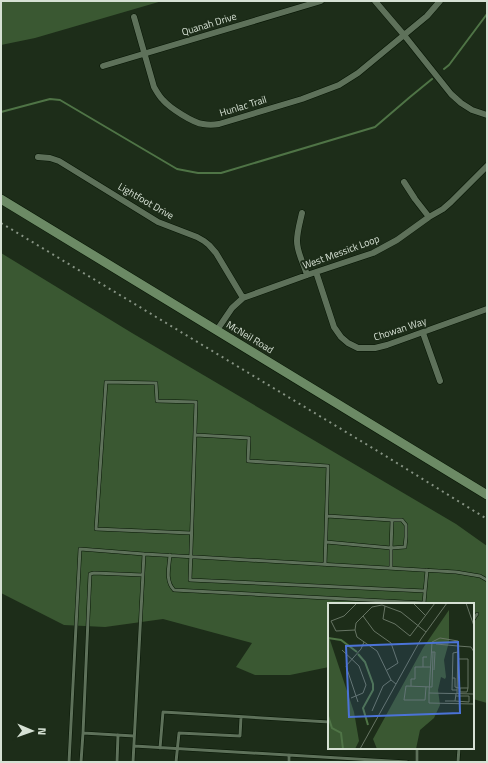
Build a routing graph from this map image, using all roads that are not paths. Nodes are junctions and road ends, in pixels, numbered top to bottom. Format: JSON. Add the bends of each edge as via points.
{"nodes":[{"id":1,"x":321,"y":1,"type":"edge"},
{"id":2,"x":375,"y":1,"type":"edge"},
{"id":3,"x":440,"y":1,"type":"edge"},
{"id":4,"x":134,"y":17,"type":"dead end"},
{"id":5,"x":404,"y":35,"type":"junction"},
{"id":6,"x":145,"y":54,"type":"junction"},
{"id":7,"x":103,"y":66,"type":"dead end"},
{"id":8,"x":487,"y":115,"type":"edge"},
{"id":9,"x":38,"y":158,"type":"dead end"},
{"id":10,"x":487,"y":166,"type":"edge"},
{"id":11,"x":404,"y":182,"type":"dead end"},
{"id":12,"x":1,"y":199,"type":"edge"},
{"id":13,"x":302,"y":213,"type":"dead end"},
{"id":14,"x":428,"y":217,"type":"junction"},
{"id":15,"x":316,"y":272,"type":"junction"},
{"id":16,"x":307,"y":275,"type":"junction"},
{"id":17,"x":243,"y":298,"type":"junction"},
{"id":18,"x":487,"y":309,"type":"edge"},
{"id":19,"x":217,"y":330,"type":"junction"},
{"id":20,"x":423,"y":333,"type":"junction"},
{"id":21,"x":440,"y":381,"type":"dead end"},
{"id":22,"x":196,"y":435,"type":"junction"},
{"id":23,"x":487,"y":495,"type":"edge"},
{"id":24,"x":327,"y":516,"type":"junction"},
{"id":25,"x":392,"y":520,"type":"junction"},
{"id":26,"x":191,"y":533,"type":"junction"},
{"id":27,"x":326,"y":542,"type":"junction"},
{"id":28,"x":391,"y":548,"type":"junction"},
{"id":29,"x":144,"y":554,"type":"junction"},
{"id":30,"x":170,"y":555,"type":"junction"},
{"id":31,"x":190,"y":556,"type":"junction"},
{"id":32,"x":325,"y":565,"type":"junction"},
{"id":33,"x":391,"y":568,"type":"junction"},
{"id":34,"x":427,"y":570,"type":"junction"},
{"id":35,"x":143,"y":575,"type":"junction"},
{"id":36,"x":487,"y":580,"type":"edge"},
{"id":37,"x":425,"y":591,"type":"junction"},
{"id":38,"x":476,"y":614,"type":"dead end"},
{"id":39,"x":474,"y":618,"type":"edge"},
{"id":40,"x":241,"y":717,"type":"junction"},
{"id":41,"x":328,"y":722,"type":"edge"},
{"id":42,"x":83,"y":733,"type":"junction"},
{"id":43,"x":118,"y":735,"type":"junction"},
{"id":44,"x":134,"y":736,"type":"junction"},
{"id":45,"x":134,"y":746,"type":"junction"},
{"id":46,"x":160,"y":748,"type":"junction"},
{"id":47,"x":177,"y":749,"type":"junction"},
{"id":48,"x":417,"y":749,"type":"edge"},
{"id":49,"x":459,"y":749,"type":"edge"},
{"id":50,"x":289,"y":755,"type":"junction"},
{"id":51,"x":374,"y":761,"type":"edge"},
{"id":52,"x":69,"y":762,"type":"edge"},
{"id":53,"x":81,"y":762,"type":"edge"},
{"id":54,"x":117,"y":762,"type":"edge"},
{"id":55,"x":133,"y":762,"type":"edge"},
{"id":56,"x":176,"y":762,"type":"edge"},
{"id":57,"x":289,"y":762,"type":"edge"},
{"id":58,"x":408,"y":762,"type":"edge"},
{"id":59,"x":417,"y":762,"type":"edge"},
{"id":60,"x":458,"y":762,"type":"edge"}],
"edges":[{"from":1,"to":6,"type":"street","name":"Quanah Drive"},
{"from":2,"to":5,"type":"street"},
{"from":3,"to":5,"type":"street","name":"Hunlac Trail"},
{"from":4,"to":6,"type":"street","name":"Hunlac Trail"},
{"from":5,"to":6,"type":"street","name":"Hunlac Trail","via":[[358,73],[329,90],[210,125],[195,122],[162,100],[154,87]]},
{"from":5,"to":8,"type":"street","via":[[451,94],[472,110]]},
{"from":6,"to":7,"type":"street","name":"Quanah Drive"},
{"from":9,"to":17,"type":"street","name":"Lightfoot Drive","via":[[59,161],[158,222],[204,241],[216,253]]},
{"from":10,"to":14,"type":"street","name":"West Messick Loop","via":[[443,209]]},
{"from":11,"to":14,"type":"street"},
{"from":12,"to":19,"type":"main road","name":"McNeil Road"},
{"from":13,"to":16,"type":"street","via":[[297,243]]},
{"from":14,"to":15,"type":"street","name":"West Messick Loop","via":[[397,240],[373,253]]},
{"from":15,"to":16,"type":"street","name":"West Messick Loop"},
{"from":15,"to":20,"type":"street","name":"Chowan Way","via":[[334,327],[348,343],[358,348],[387,346]]},
{"from":16,"to":17,"type":"street","name":"West Messick Loop"},
{"from":17,"to":19,"type":"street","name":"West Messick Loop","via":[[232,308]]},
{"from":18,"to":20,"type":"street","name":"Chowan Way"},
{"from":19,"to":23,"type":"main road","name":"McNeil Road"},
{"from":20,"to":21,"type":"street"},
{"from":22,"to":24,"type":"lane","via":[[249,438],[248,461],[328,466]]},
{"from":22,"to":26,"type":"lane"},
{"from":22,"to":26,"type":"lane","via":[[196,402],[157,401],[156,383],[106,382],[96,529]]},
{"from":24,"to":25,"type":"lane"},
{"from":24,"to":27,"type":"lane"},
{"from":25,"to":28,"type":"lane"},
{"from":25,"to":28,"type":"lane","via":[[402,520],[406,525],[406,537],[405,547]]},
{"from":26,"to":31,"type":"lane"},
{"from":27,"to":28,"type":"lane"},
{"from":27,"to":32,"type":"lane"},
{"from":28,"to":33,"type":"lane"},
{"from":29,"to":30,"type":"lane"},
{"from":29,"to":35,"type":"lane"},
{"from":29,"to":52,"type":"lane","via":[[80,549]]},
{"from":30,"to":31,"type":"lane"},
{"from":30,"to":37,"type":"lane","via":[[168,577],[174,590],[424,603]]},
{"from":31,"to":32,"type":"lane"},
{"from":31,"to":37,"type":"lane","via":[[190,580]]},
{"from":32,"to":33,"type":"lane"},
{"from":33,"to":34,"type":"lane"},
{"from":34,"to":36,"type":"lane","via":[[480,576]]},
{"from":34,"to":37,"type":"lane"},
{"from":35,"to":42,"type":"lane","via":[[94,572],[90,574]]},
{"from":35,"to":44,"type":"lane"},
{"from":38,"to":39,"type":"lane"},
{"from":40,"to":41,"type":"lane"},
{"from":40,"to":46,"type":"lane","via":[[163,712]]},
{"from":40,"to":47,"type":"lane","via":[[240,736],[179,733]]},
{"from":42,"to":43,"type":"lane"},
{"from":42,"to":53,"type":"lane"},
{"from":43,"to":44,"type":"lane"},
{"from":43,"to":54,"type":"lane"},
{"from":44,"to":45,"type":"lane"},
{"from":45,"to":46,"type":"lane"},
{"from":45,"to":55,"type":"lane"},
{"from":46,"to":47,"type":"lane"},
{"from":47,"to":50,"type":"lane"},
{"from":47,"to":56,"type":"lane"},
{"from":48,"to":59,"type":"lane"},
{"from":49,"to":60,"type":"lane"},
{"from":50,"to":51,"type":"lane"},
{"from":50,"to":57,"type":"lane"},
{"from":51,"to":58,"type":"lane"}]}
